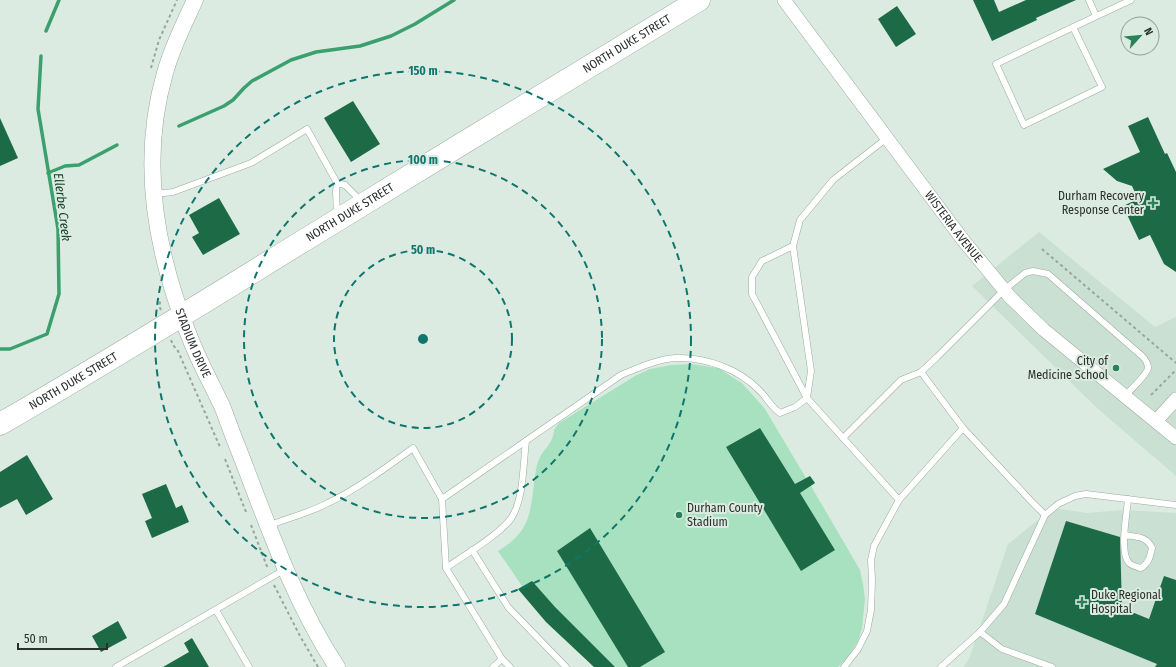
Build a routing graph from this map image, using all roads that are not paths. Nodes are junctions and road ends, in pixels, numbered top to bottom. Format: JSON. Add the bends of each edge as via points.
{"nodes":[{"id":1,"x":195,"y":0,"type":"edge"},
{"id":2,"x":699,"y":0,"type":"edge"},
{"id":3,"x":784,"y":0,"type":"edge"},
{"id":4,"x":1088,"y":0,"type":"edge"},
{"id":5,"x":1131,"y":0,"type":"edge"},
{"id":6,"x":1096,"y":16,"type":"junction"},
{"id":7,"x":1073,"y":27,"type":"junction"},
{"id":8,"x":887,"y":138,"type":"junction"},
{"id":9,"x":337,"y":183,"type":"junction"},
{"id":10,"x":154,"y":194,"type":"junction"},
{"id":11,"x":363,"y":204,"type":"junction"},
{"id":12,"x":338,"y":220,"type":"junction"},
{"id":13,"x":793,"y":246,"type":"junction"},
{"id":14,"x":1004,"y":290,"type":"junction"},
{"id":15,"x":181,"y":316,"type":"junction"},
{"id":16,"x":921,"y":372,"type":"junction"},
{"id":17,"x":1125,"y":396,"type":"junction"},
{"id":18,"x":807,"y":398,"type":"junction"},
{"id":19,"x":1176,"y":398,"type":"edge"},
{"id":20,"x":1156,"y":421,"type":"junction"},
{"id":21,"x":0,"y":424,"type":"edge"},
{"id":22,"x":963,"y":428,"type":"junction"},
{"id":23,"x":843,"y":438,"type":"junction"},
{"id":24,"x":1176,"y":438,"type":"edge"},
{"id":25,"x":526,"y":441,"type":"junction"},
{"id":26,"x":442,"y":499,"type":"junction"},
{"id":27,"x":1128,"y":499,"type":"junction"},
{"id":28,"x":899,"y":500,"type":"junction"},
{"id":29,"x":1176,"y":505,"type":"edge"},
{"id":30,"x":1045,"y":515,"type":"junction"},
{"id":31,"x":268,"y":526,"type":"junction"},
{"id":32,"x":1125,"y":535,"type":"junction"},
{"id":33,"x":472,"y":550,"type":"junction"},
{"id":34,"x":446,"y":568,"type":"junction"},
{"id":35,"x":286,"y":569,"type":"junction"},
{"id":36,"x":216,"y":610,"type":"junction"},
{"id":37,"x":980,"y":632,"type":"junction"},
{"id":38,"x":502,"y":659,"type":"junction"},
{"id":39,"x":116,"y":667,"type":"edge"},
{"id":40,"x":249,"y":667,"type":"edge"},
{"id":41,"x":338,"y":667,"type":"edge"},
{"id":42,"x":493,"y":667,"type":"edge"},
{"id":43,"x":510,"y":667,"type":"edge"},
{"id":44,"x":566,"y":667,"type":"edge"},
{"id":45,"x":844,"y":667,"type":"edge"},
{"id":46,"x":942,"y":667,"type":"edge"},
{"id":47,"x":1052,"y":667,"type":"edge"}],
"edges":[{"from":1,"to":10,"type":"street","name":"STADIUM DRIVE","via":[[177,38],[159,97],[152,152]]},
{"from":2,"to":11,"type":"highway","name":"NORTH DUKE STREET"},
{"from":3,"to":8,"type":"street","name":"WISTERIA AVENUE"},
{"from":4,"to":6,"type":"lane"},
{"from":5,"to":6,"type":"lane"},
{"from":6,"to":7,"type":"lane"},
{"from":7,"to":7,"type":"lane","via":[[996,64],[1024,125],[1102,87]]},
{"from":8,"to":13,"type":"lane","via":[[833,180],[800,220]]},
{"from":8,"to":14,"type":"street","name":"WISTERIA AVENUE"},
{"from":9,"to":10,"type":"lane","via":[[307,129],[251,163],[173,192]]},
{"from":9,"to":11,"type":"lane","via":[[345,185]]},
{"from":9,"to":12,"type":"lane"},
{"from":10,"to":15,"type":"street","name":"STADIUM DRIVE","via":[[162,251]]},
{"from":11,"to":12,"type":"highway","name":"NORTH DUKE STREET"},
{"from":12,"to":15,"type":"highway","name":"NORTH DUKE STREET"},
{"from":13,"to":18,"type":"lane","via":[[811,371]]},
{"from":13,"to":18,"type":"lane","via":[[762,261],[752,277],[752,294]]},
{"from":14,"to":16,"type":"lane"},
{"from":14,"to":17,"type":"street","name":"WISTERIA AVENUE","via":[[1078,360]]},
{"from":14,"to":17,"type":"lane","via":[[1025,273],[1033,271],[1048,274],[1142,356],[1148,368]]},
{"from":15,"to":21,"type":"highway","name":"NORTH DUKE STREET"},
{"from":15,"to":31,"type":"street","name":"STADIUM DRIVE","via":[[222,408]]},
{"from":16,"to":22,"type":"lane"},
{"from":16,"to":23,"type":"lane","via":[[901,380]]},
{"from":17,"to":20,"type":"street","name":"WISTERIA AVENUE"},
{"from":18,"to":23,"type":"lane"},
{"from":18,"to":25,"type":"lane","via":[[795,407],[780,413],[760,391],[737,372],[716,364],[676,358],[654,362],[621,376]]},
{"from":19,"to":20,"type":"street"},
{"from":20,"to":24,"type":"street","name":"WISTERIA AVENUE"},
{"from":22,"to":28,"type":"lane"},
{"from":22,"to":30,"type":"lane"},
{"from":23,"to":28,"type":"lane"},
{"from":25,"to":26,"type":"lane"},
{"from":25,"to":33,"type":"lane","via":[[522,483],[512,516],[503,528]]},
{"from":26,"to":31,"type":"lane","via":[[413,448],[330,502],[311,512]]},
{"from":26,"to":34,"type":"lane"},
{"from":27,"to":29,"type":"lane"},
{"from":27,"to":30,"type":"lane","via":[[1086,494],[1075,496],[1058,504]]},
{"from":27,"to":32,"type":"lane"},
{"from":28,"to":45,"type":"lane","via":[[872,553],[871,610],[867,631],[858,649]]},
{"from":30,"to":37,"type":"lane","via":[[1004,604]]},
{"from":31,"to":35,"type":"street","name":"STADIUM DRIVE"},
{"from":32,"to":32,"type":"lane","via":[[1124,552],[1127,559],[1131,564],[1141,568],[1148,562],[1152,548],[1150,542],[1144,538]]},
{"from":33,"to":34,"type":"lane"},
{"from":33,"to":44,"type":"lane","via":[[508,607]]},
{"from":34,"to":38,"type":"lane"},
{"from":35,"to":36,"type":"lane"},
{"from":35,"to":41,"type":"street","name":"STADIUM DRIVE","via":[[310,622]]},
{"from":36,"to":39,"type":"lane"},
{"from":36,"to":40,"type":"lane"},
{"from":37,"to":46,"type":"lane"},
{"from":37,"to":47,"type":"lane","via":[[1002,649]]},
{"from":38,"to":42,"type":"lane"},
{"from":38,"to":43,"type":"lane"}]}
